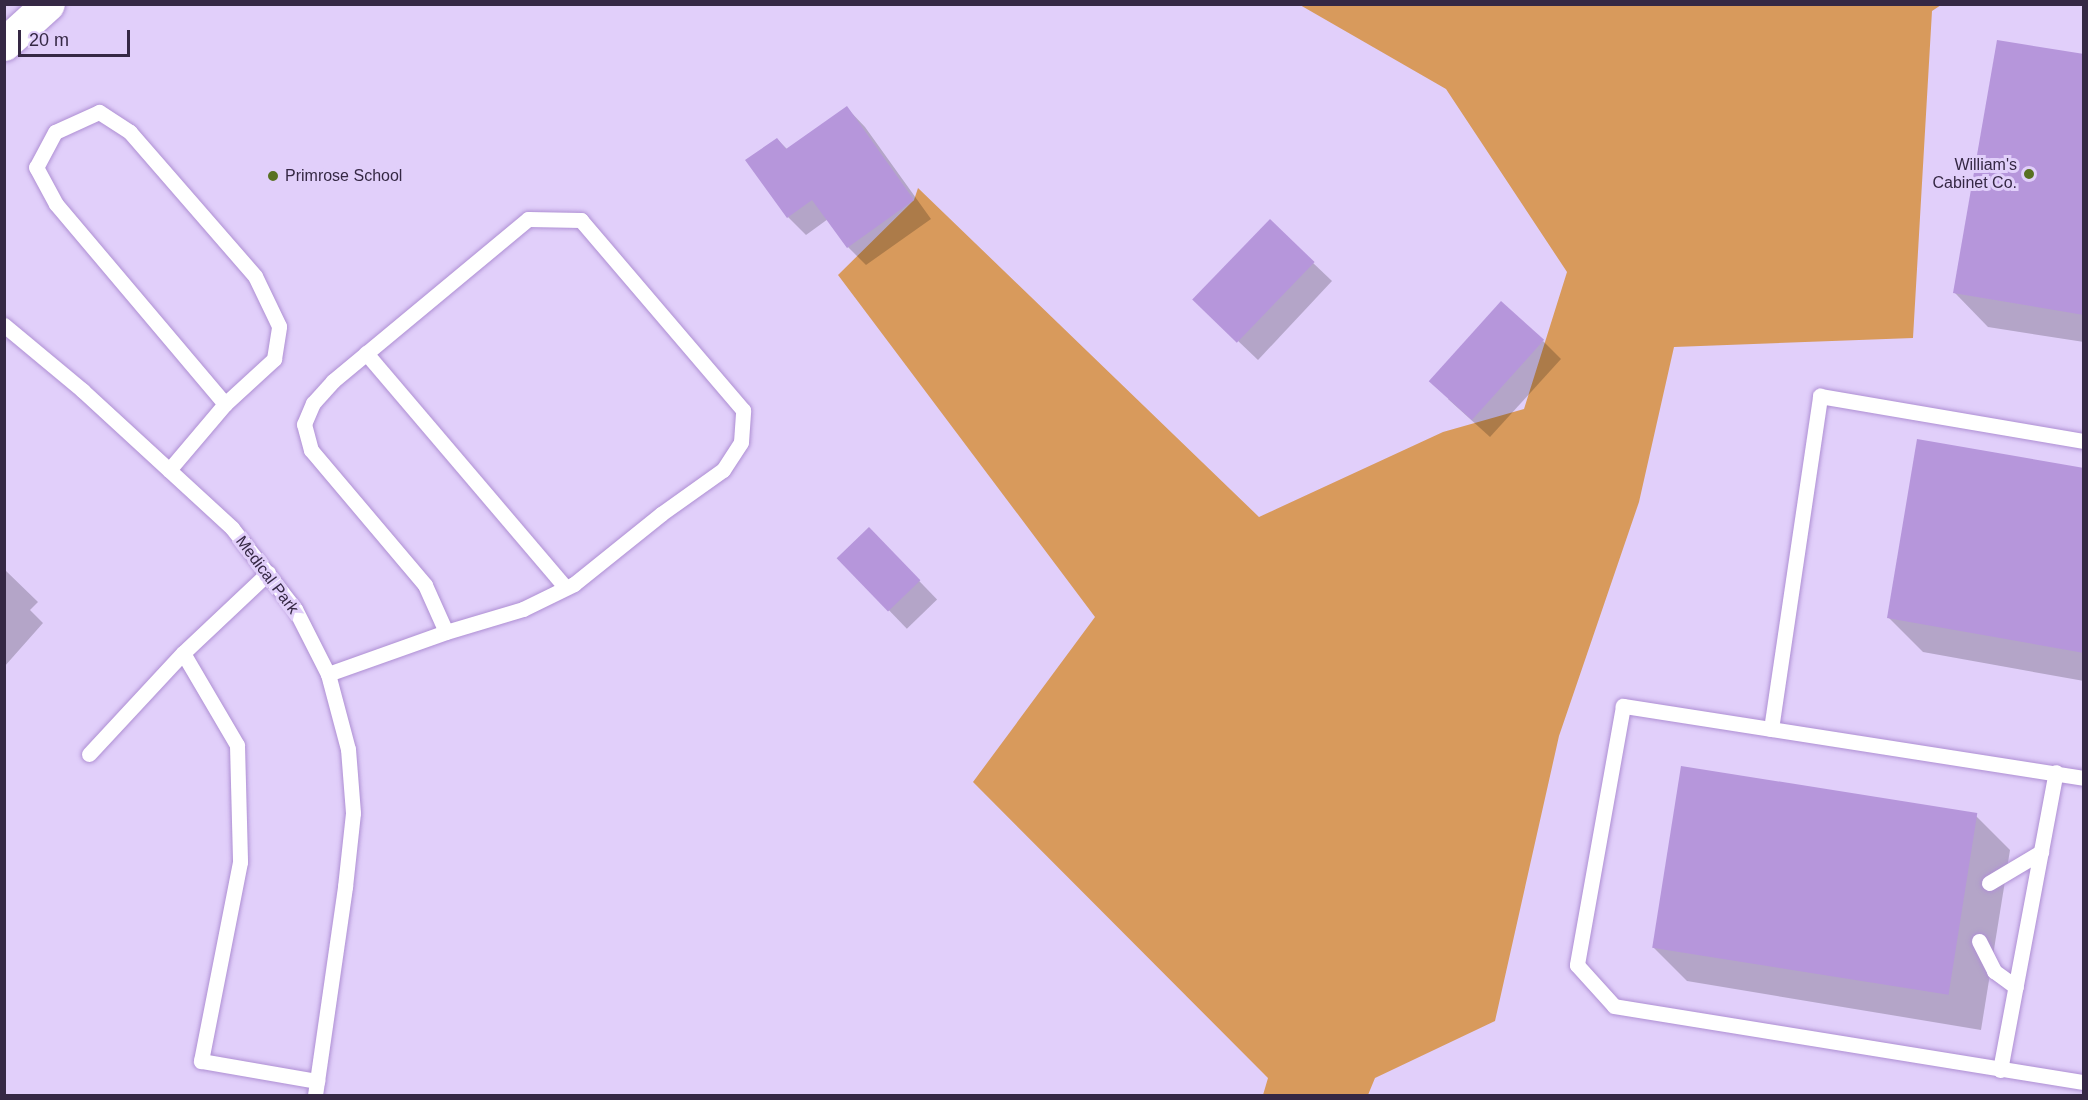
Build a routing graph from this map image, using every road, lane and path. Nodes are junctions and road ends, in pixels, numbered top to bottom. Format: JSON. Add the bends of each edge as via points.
{"nodes":[{"id":1,"x":48,"y":4,"type":"edge"},
{"id":2,"x":4,"y":44,"type":"edge"},
{"id":3,"x":4,"y":325,"type":"edge"},
{"id":4,"x":366,"y":353,"type":"junction"},
{"id":5,"x":225,"y":404,"type":"junction"},
{"id":6,"x":2084,"y":441,"type":"edge"},
{"id":7,"x":169,"y":470,"type":"junction"},
{"id":8,"x":268,"y":573,"type":"junction"},
{"id":9,"x":565,"y":587,"type":"junction"},
{"id":10,"x":446,"y":632,"type":"junction"},
{"id":11,"x":183,"y":653,"type":"junction"},
{"id":12,"x":328,"y":675,"type":"junction"},
{"id":13,"x":1771,"y":729,"type":"junction"},
{"id":14,"x":89,"y":754,"type":"dead end"},
{"id":15,"x":2056,"y":772,"type":"junction"},
{"id":16,"x":2084,"y":778,"type":"edge"},
{"id":17,"x":2041,"y":852,"type":"junction"},
{"id":18,"x":1989,"y":883,"type":"dead end"},
{"id":19,"x":1980,"y":941,"type":"dead end"},
{"id":20,"x":2016,"y":987,"type":"junction"},
{"id":21,"x":2000,"y":1070,"type":"junction"},
{"id":22,"x":2084,"y":1082,"type":"edge"},
{"id":23,"x":316,"y":1088,"type":"edge"}],
"edges":[{"from":1,"to":2,"type":"street"},
{"from":3,"to":7,"type":"lane","name":"Medical Park"},
{"from":4,"to":9,"type":"lane"},
{"from":4,"to":9,"type":"lane","via":[[528,219],[581,220],[742,410],[741,442],[723,470]]},
{"from":4,"to":10,"type":"lane","via":[[313,403],[304,424],[311,450],[425,585]]},
{"from":5,"to":5,"type":"lane","via":[[274,359],[279,326],[255,276],[130,132],[99,112],[55,132],[36,167],[56,204]]},
{"from":5,"to":7,"type":"lane"},
{"from":6,"to":13,"type":"lane","via":[[1820,396]]},
{"from":7,"to":8,"type":"lane","name":"Medical Park","via":[[232,528]]},
{"from":8,"to":11,"type":"lane"},
{"from":8,"to":12,"type":"lane","name":"Medical Park","via":[[295,609]]},
{"from":9,"to":10,"type":"lane","via":[[523,609]]},
{"from":10,"to":12,"type":"lane"},
{"from":11,"to":14,"type":"lane"},
{"from":11,"to":23,"type":"lane","via":[[237,745],[240,862],[201,1061]]},
{"from":12,"to":23,"type":"lane","name":"Medical Park","via":[[348,749],[353,813]]},
{"from":13,"to":15,"type":"lane"},
{"from":13,"to":21,"type":"lane","via":[[1623,706],[1577,965],[1614,1006]]},
{"from":15,"to":16,"type":"lane"},
{"from":15,"to":17,"type":"lane"},
{"from":17,"to":18,"type":"lane"},
{"from":17,"to":20,"type":"lane"},
{"from":19,"to":20,"type":"lane","via":[[1994,971]]},
{"from":20,"to":21,"type":"lane"},
{"from":21,"to":22,"type":"lane"}]}
